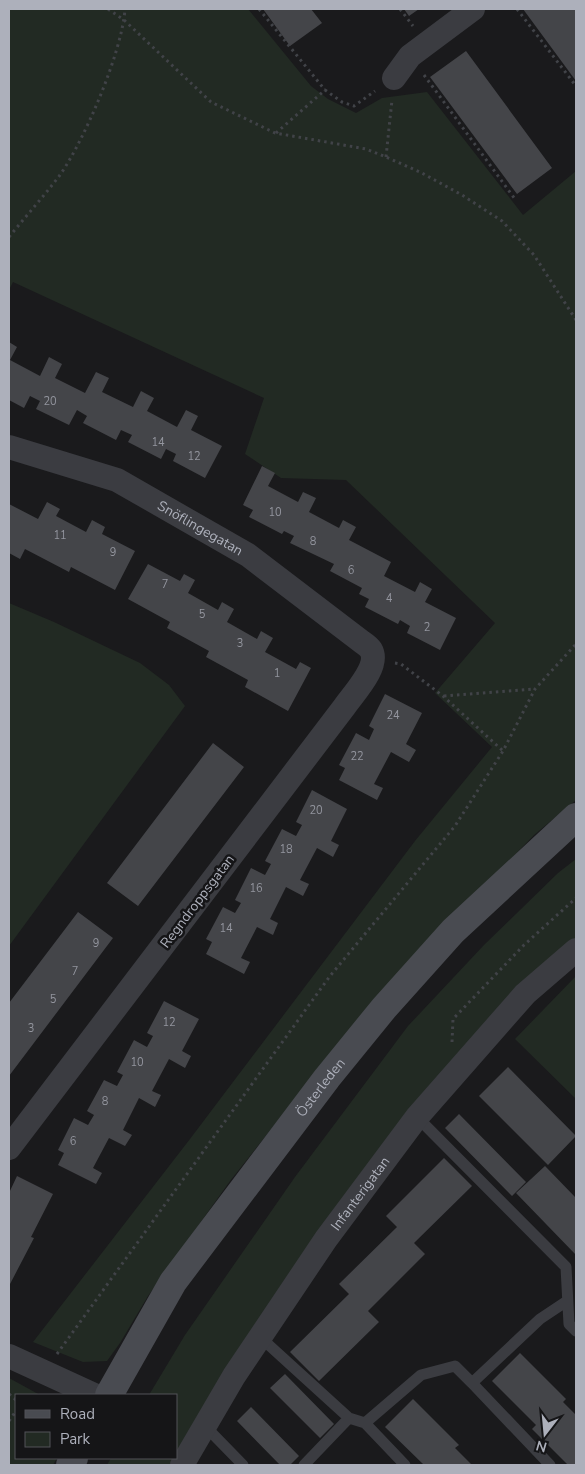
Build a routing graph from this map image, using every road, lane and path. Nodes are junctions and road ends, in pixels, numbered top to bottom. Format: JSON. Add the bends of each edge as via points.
{"nodes":[{"id":1,"x":108,"y":9,"type":"edge"},
{"id":2,"x":125,"y":9,"type":"edge"},
{"id":3,"x":259,"y":9,"type":"edge"},
{"id":4,"x":517,"y":9,"type":"edge"},
{"id":5,"x":463,"y":12,"type":"edge"},
{"id":6,"x":124,"y":20,"type":"junction"},
{"id":7,"x":410,"y":56,"type":"junction"},
{"id":8,"x":394,"y":78,"type":"junction"},
{"id":9,"x":576,"y":86,"type":"edge"},
{"id":10,"x":325,"y":90,"type":"junction"},
{"id":11,"x":275,"y":133,"type":"junction"},
{"id":12,"x":386,"y":157,"type":"junction"},
{"id":13,"x":516,"y":199,"type":"dead end"},
{"id":14,"x":9,"y":237,"type":"edge"},
{"id":15,"x":576,"y":320,"type":"edge"},
{"id":16,"x":9,"y":447,"type":"edge"},
{"id":17,"x":576,"y":644,"type":"edge"},
{"id":18,"x":372,"y":655,"type":"junction"},
{"id":19,"x":535,"y":689,"type":"junction"},
{"id":20,"x":444,"y":696,"type":"junction"},
{"id":21,"x":503,"y":750,"type":"junction"},
{"id":22,"x":576,"y":818,"type":"edge"},
{"id":23,"x":576,"y":898,"type":"edge"},
{"id":24,"x":576,"y":950,"type":"edge"},
{"id":25,"x":462,"y":1066,"type":"junction"},
{"id":26,"x":417,"y":1117,"type":"junction"},
{"id":27,"x":9,"y":1148,"type":"edge"},
{"id":28,"x":567,"y":1302,"type":"junction"},
{"id":29,"x":576,"y":1331,"type":"edge"},
{"id":30,"x":260,"y":1337,"type":"junction"},
{"id":31,"x":9,"y":1356,"type":"edge"},
{"id":32,"x":44,"y":1372,"type":"junction"},
{"id":33,"x":472,"y":1384,"type":"junction"},
{"id":34,"x":92,"y":1394,"type":"edge"},
{"id":35,"x":110,"y":1394,"type":"edge"},
{"id":36,"x":349,"y":1418,"type":"junction"},
{"id":37,"x":365,"y":1423,"type":"junction"},
{"id":38,"x":205,"y":1426,"type":"junction"},
{"id":39,"x":182,"y":1465,"type":"edge"},
{"id":40,"x":243,"y":1465,"type":"edge"},
{"id":41,"x":304,"y":1465,"type":"edge"},
{"id":42,"x":405,"y":1465,"type":"edge"},
{"id":43,"x":550,"y":1465,"type":"edge"}],
"edges":[{"from":1,"to":6,"type":"path"},
{"from":2,"to":6,"type":"path"},
{"from":3,"to":10,"type":"path"},
{"from":4,"to":9,"type":"path"},
{"from":5,"to":7,"type":"street"},
{"from":6,"to":11,"type":"path","via":[[211,102]]},
{"from":6,"to":14,"type":"path","via":[[112,61],[82,137],[60,174]]},
{"from":7,"to":8,"type":"street"},
{"from":7,"to":13,"type":"path"},
{"from":8,"to":10,"type":"path","via":[[354,106]]},
{"from":8,"to":12,"type":"path"},
{"from":10,"to":11,"type":"path"},
{"from":11,"to":12,"type":"path","via":[[366,149]]},
{"from":12,"to":15,"type":"path","via":[[462,195],[502,222],[534,255]]},
{"from":16,"to":18,"type":"street","name":"Snöflingegatan","via":[[117,480],[248,554]]},
{"from":17,"to":19,"type":"path"},
{"from":18,"to":20,"type":"path","via":[[402,664]]},
{"from":18,"to":27,"type":"street","name":"Regndroppsgatan","via":[[370,671],[345,706]]},
{"from":19,"to":20,"type":"path"},
{"from":19,"to":21,"type":"path"},
{"from":20,"to":21,"type":"path"},
{"from":21,"to":32,"type":"path","via":[[455,826],[330,976]]},
{"from":22,"to":35,"type":"main road","name":"Österleden","via":[[453,931],[327,1078],[173,1282]]},
{"from":23,"to":25,"type":"path","via":[[524,945],[453,1018],[452,1057]]},
{"from":24,"to":25,"type":"street","name":"Infanterigatan","via":[[525,994]]},
{"from":25,"to":26,"type":"street","name":"Infanterigatan"},
{"from":26,"to":28,"type":"lane","via":[[566,1268]]},
{"from":26,"to":30,"type":"street","name":"Infanterigatan","via":[[326,1239]]},
{"from":28,"to":29,"type":"lane","via":[[568,1324]]},
{"from":28,"to":33,"type":"lane","via":[[540,1319]]},
{"from":30,"to":36,"type":"lane"},
{"from":30,"to":38,"type":"street","name":"Infanterigatan"},
{"from":31,"to":32,"type":"street"},
{"from":32,"to":34,"type":"street"},
{"from":33,"to":37,"type":"lane","via":[[455,1366],[421,1375]]},
{"from":33,"to":43,"type":"lane"},
{"from":36,"to":37,"type":"lane"},
{"from":36,"to":41,"type":"lane"},
{"from":37,"to":42,"type":"lane"},
{"from":38,"to":39,"type":"street","name":"Infanterigatan"},
{"from":38,"to":40,"type":"lane"}]}
